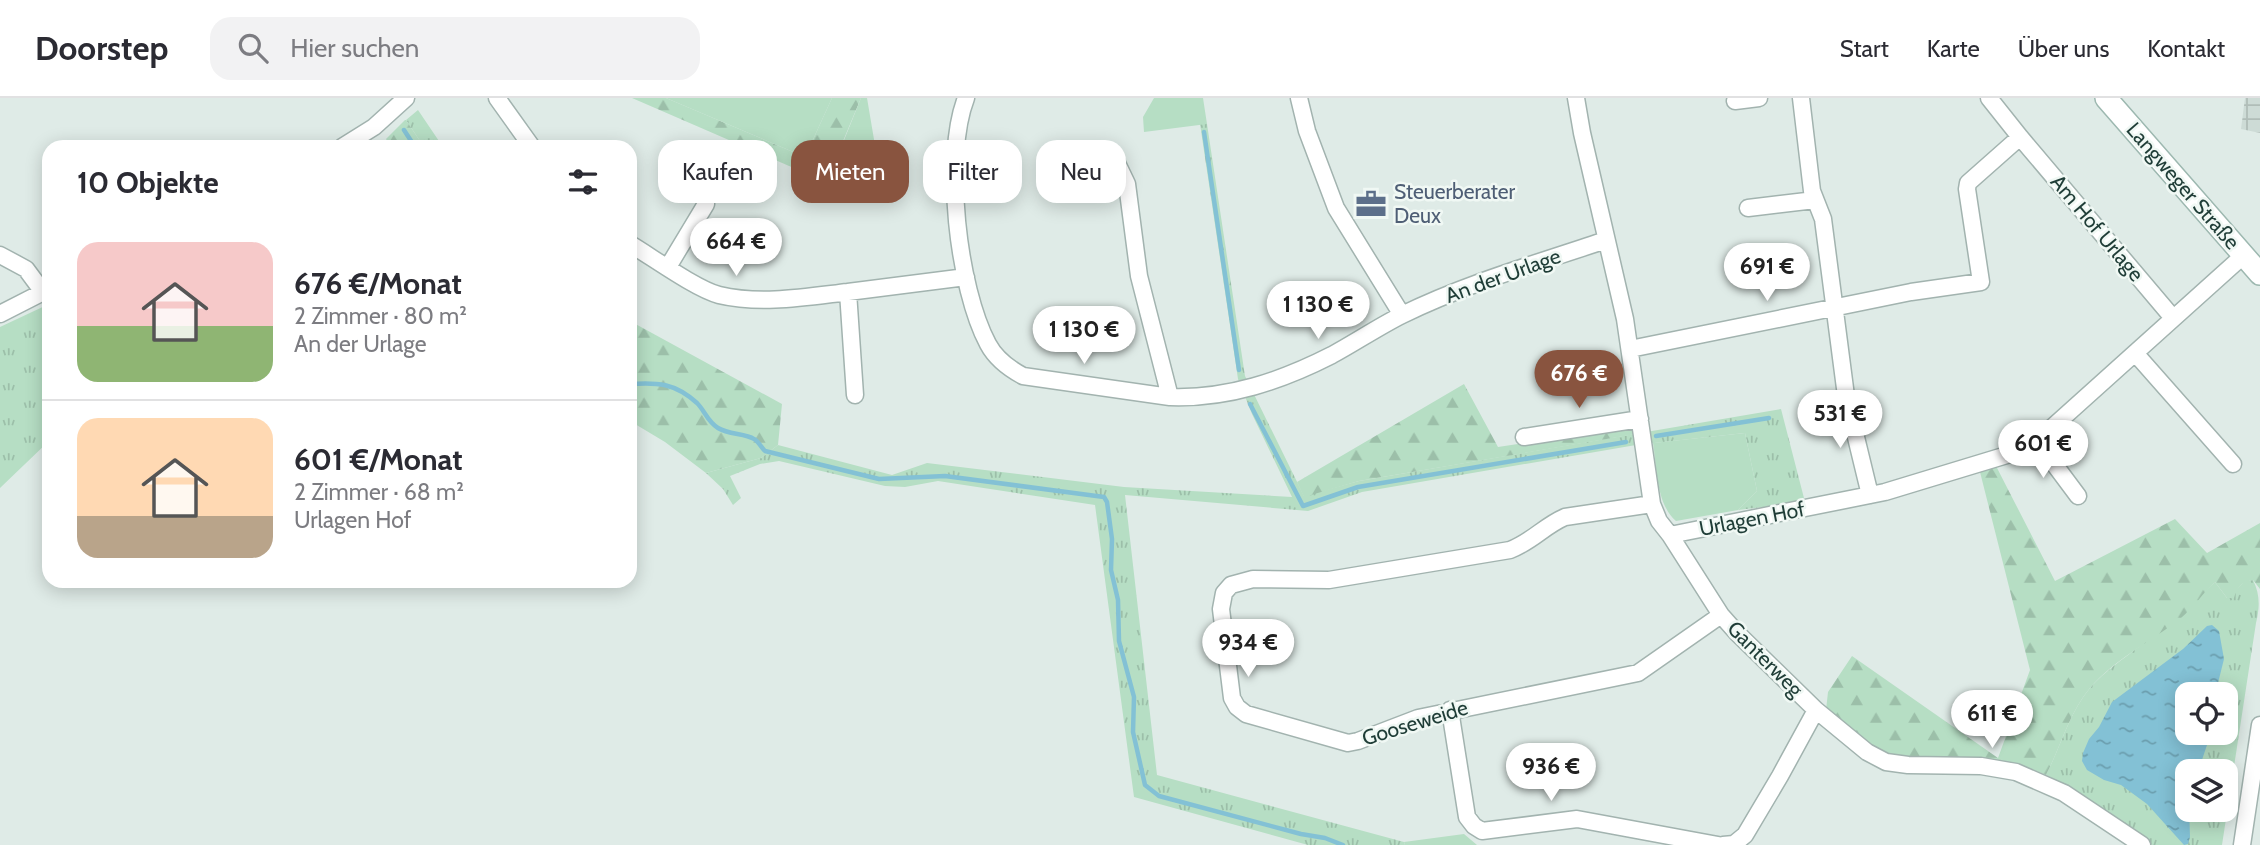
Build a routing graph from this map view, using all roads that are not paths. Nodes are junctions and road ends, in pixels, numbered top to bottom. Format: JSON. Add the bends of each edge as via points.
{"nodes":[{"id":1,"x":406,"y":98,"type":"edge"},
{"id":2,"x":497,"y":98,"type":"edge"},
{"id":3,"x":966,"y":98,"type":"edge"},
{"id":4,"x":1299,"y":98,"type":"edge"},
{"id":5,"x":1576,"y":98,"type":"edge"},
{"id":6,"x":1759,"y":98,"type":"edge"},
{"id":7,"x":1801,"y":98,"type":"edge"},
{"id":8,"x":1989,"y":98,"type":"edge"},
{"id":9,"x":2106,"y":98,"type":"edge"},
{"id":10,"x":1735,"y":101,"type":"dead end"},
{"id":11,"x":2021,"y":138,"type":"junction"},
{"id":12,"x":353,"y":140,"type":"edge"},
{"id":13,"x":526,"y":140,"type":"edge"},
{"id":14,"x":1126,"y":182,"type":"edge"},
{"id":15,"x":1815,"y":200,"type":"junction"},
{"id":16,"x":706,"y":204,"type":"dead end"},
{"id":17,"x":1748,"y":208,"type":"dead end"},
{"id":18,"x":1606,"y":240,"type":"junction"},
{"id":19,"x":637,"y":248,"type":"edge"},
{"id":20,"x":0,"y":255,"type":"edge"},
{"id":21,"x":2244,"y":255,"type":"junction"},
{"id":22,"x":668,"y":267,"type":"junction"},
{"id":23,"x":2260,"y":274,"type":"edge"},
{"id":24,"x":966,"y":277,"type":"junction"},
{"id":25,"x":42,"y":286,"type":"edge"},
{"id":26,"x":42,"y":292,"type":"edge"},
{"id":27,"x":848,"y":292,"type":"junction"},
{"id":28,"x":1834,"y":307,"type":"junction"},
{"id":29,"x":0,"y":314,"type":"edge"},
{"id":30,"x":1402,"y":315,"type":"junction"},
{"id":31,"x":2173,"y":318,"type":"junction"},
{"id":32,"x":1630,"y":349,"type":"junction"},
{"id":33,"x":2135,"y":353,"type":"junction"},
{"id":34,"x":855,"y":395,"type":"dead end"},
{"id":35,"x":1170,"y":397,"type":"junction"},
{"id":36,"x":1640,"y":419,"type":"junction"},
{"id":37,"x":1524,"y":437,"type":"dead end"},
{"id":38,"x":2037,"y":441,"type":"junction"},
{"id":39,"x":2234,"y":464,"type":"dead end"},
{"id":40,"x":1870,"y":495,"type":"junction"},
{"id":41,"x":2078,"y":496,"type":"dead end"},
{"id":42,"x":1652,"y":504,"type":"junction"},
{"id":43,"x":1670,"y":535,"type":"junction"},
{"id":44,"x":1721,"y":615,"type":"junction"},
{"id":45,"x":1450,"y":710,"type":"junction"},
{"id":46,"x":1816,"y":710,"type":"junction"},
{"id":47,"x":2260,"y":725,"type":"edge"},
{"id":48,"x":1721,"y":845,"type":"edge"},
{"id":49,"x":2142,"y":845,"type":"edge"},
{"id":50,"x":2242,"y":845,"type":"edge"}],
"edges":[{"from":1,"to":12,"type":"street"},
{"from":2,"to":13,"type":"street"},
{"from":3,"to":24,"type":"street","name":"An der Urlage","via":[[955,169]]},
{"from":4,"to":30,"type":"street","via":[[1336,208]]},
{"from":5,"to":18,"type":"street"},
{"from":6,"to":10,"type":"street"},
{"from":7,"to":15,"type":"street"},
{"from":8,"to":11,"type":"street","name":"Am Hof Urlage"},
{"from":9,"to":21,"type":"street","name":"Langweger Straße"},
{"from":11,"to":28,"type":"street","via":[[1968,183],[1981,282]]},
{"from":11,"to":31,"type":"street","name":"Am Hof Urlage"},
{"from":14,"to":35,"type":"street","via":[[1139,276]]},
{"from":15,"to":17,"type":"street"},
{"from":15,"to":28,"type":"street","via":[[1824,219]]},
{"from":16,"to":22,"type":"street"},
{"from":18,"to":30,"type":"street","name":"An der Urlage","via":[[1473,285]]},
{"from":18,"to":32,"type":"street"},
{"from":19,"to":22,"type":"street"},
{"from":20,"to":25,"type":"street","via":[[26,269]]},
{"from":21,"to":23,"type":"street","name":"Langweger Straße"},
{"from":21,"to":31,"type":"street","name":"Urlagen Hof"},
{"from":22,"to":27,"type":"street","via":[[718,295],[789,299]]},
{"from":24,"to":27,"type":"street"},
{"from":24,"to":35,"type":"street","name":"An der Urlage","via":[[988,343],[1008,368],[1023,376]]},
{"from":26,"to":29,"type":"street"},
{"from":27,"to":34,"type":"street"},
{"from":28,"to":32,"type":"street"},
{"from":28,"to":40,"type":"street","via":[[1846,396]]},
{"from":30,"to":35,"type":"street","name":"An der Urlage","via":[[1290,376],[1242,390]]},
{"from":31,"to":33,"type":"street","name":"Urlagen Hof"},
{"from":32,"to":36,"type":"street"},
{"from":33,"to":38,"type":"street","name":"Urlagen Hof"},
{"from":33,"to":39,"type":"street"},
{"from":36,"to":37,"type":"street"},
{"from":36,"to":42,"type":"street"},
{"from":38,"to":40,"type":"street","name":"Urlagen Hof","via":[[2020,451]]},
{"from":38,"to":41,"type":"street"},
{"from":40,"to":43,"type":"street","name":"Urlagen Hof"},
{"from":42,"to":43,"type":"street","name":"Urlagen Hof"},
{"from":42,"to":45,"type":"street","name":"Gooseweide","via":[[1565,517],[1527,544],[1510,550],[1329,580],[1253,579],[1231,585],[1224,593],[1221,609],[1232,698],[1247,714],[1348,743]]},
{"from":43,"to":44,"type":"street","name":"Ganterweg"},
{"from":44,"to":45,"type":"street","name":"Gooseweide","via":[[1638,673]]},
{"from":44,"to":46,"type":"street","name":"Ganterweg"},
{"from":45,"to":48,"type":"street","name":"Ganterweg","via":[[1467,817],[1482,831],[1577,819]]},
{"from":46,"to":48,"type":"street","name":"Ganterweg","via":[[1745,835],[1734,844]]},
{"from":46,"to":49,"type":"street","via":[[1886,762],[2016,772],[2064,793]]},
{"from":47,"to":50,"type":"street"}]}
